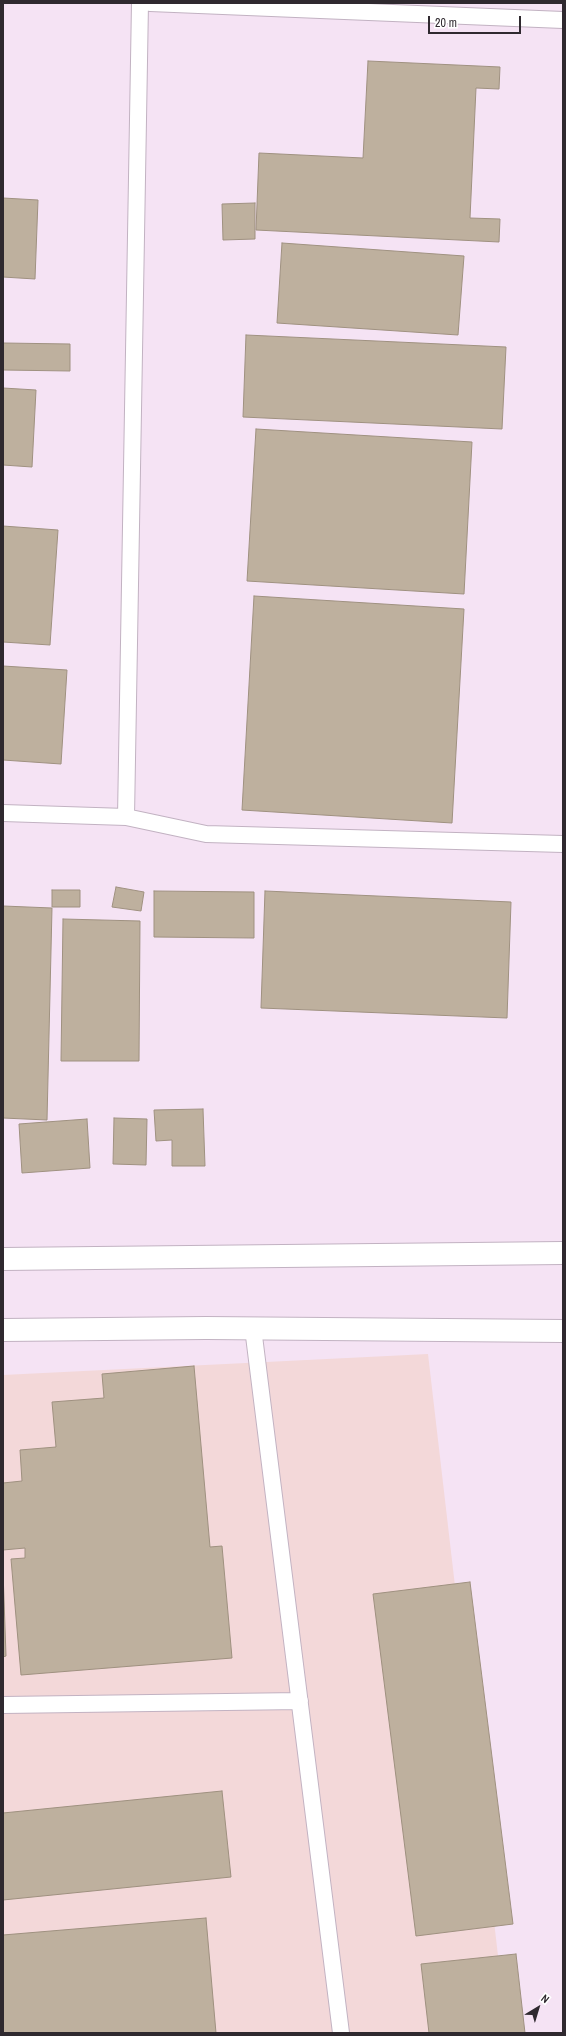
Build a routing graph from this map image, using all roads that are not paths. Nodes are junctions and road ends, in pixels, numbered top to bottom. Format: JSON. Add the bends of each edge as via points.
{"nodes":[{"id":1,"x":140,"y":3,"type":"edge"},
{"id":2,"x":150,"y":3,"type":"edge"},
{"id":3,"x":563,"y":20,"type":"edge"},
{"id":4,"x":3,"y":812,"type":"edge"},
{"id":5,"x":126,"y":817,"type":"junction"},
{"id":6,"x":563,"y":844,"type":"edge"},
{"id":7,"x":563,"y":1253,"type":"edge"},
{"id":8,"x":3,"y":1259,"type":"edge"},
{"id":9,"x":253,"y":1328,"type":"junction"},
{"id":10,"x":3,"y":1330,"type":"edge"},
{"id":11,"x":563,"y":1331,"type":"edge"},
{"id":12,"x":300,"y":1701,"type":"junction"},
{"id":13,"x":3,"y":1705,"type":"edge"},
{"id":14,"x":341,"y":2033,"type":"edge"}],
"edges":[{"from":1,"to":5,"type":"lane"},
{"from":2,"to":3,"type":"lane"},
{"from":4,"to":5,"type":"lane"},
{"from":5,"to":6,"type":"lane","via":[[206,834]]},
{"from":7,"to":8,"type":"street"},
{"from":9,"to":10,"type":"street"},
{"from":9,"to":11,"type":"street"},
{"from":9,"to":12,"type":"lane"},
{"from":12,"to":13,"type":"lane"},
{"from":12,"to":14,"type":"lane"}]}
